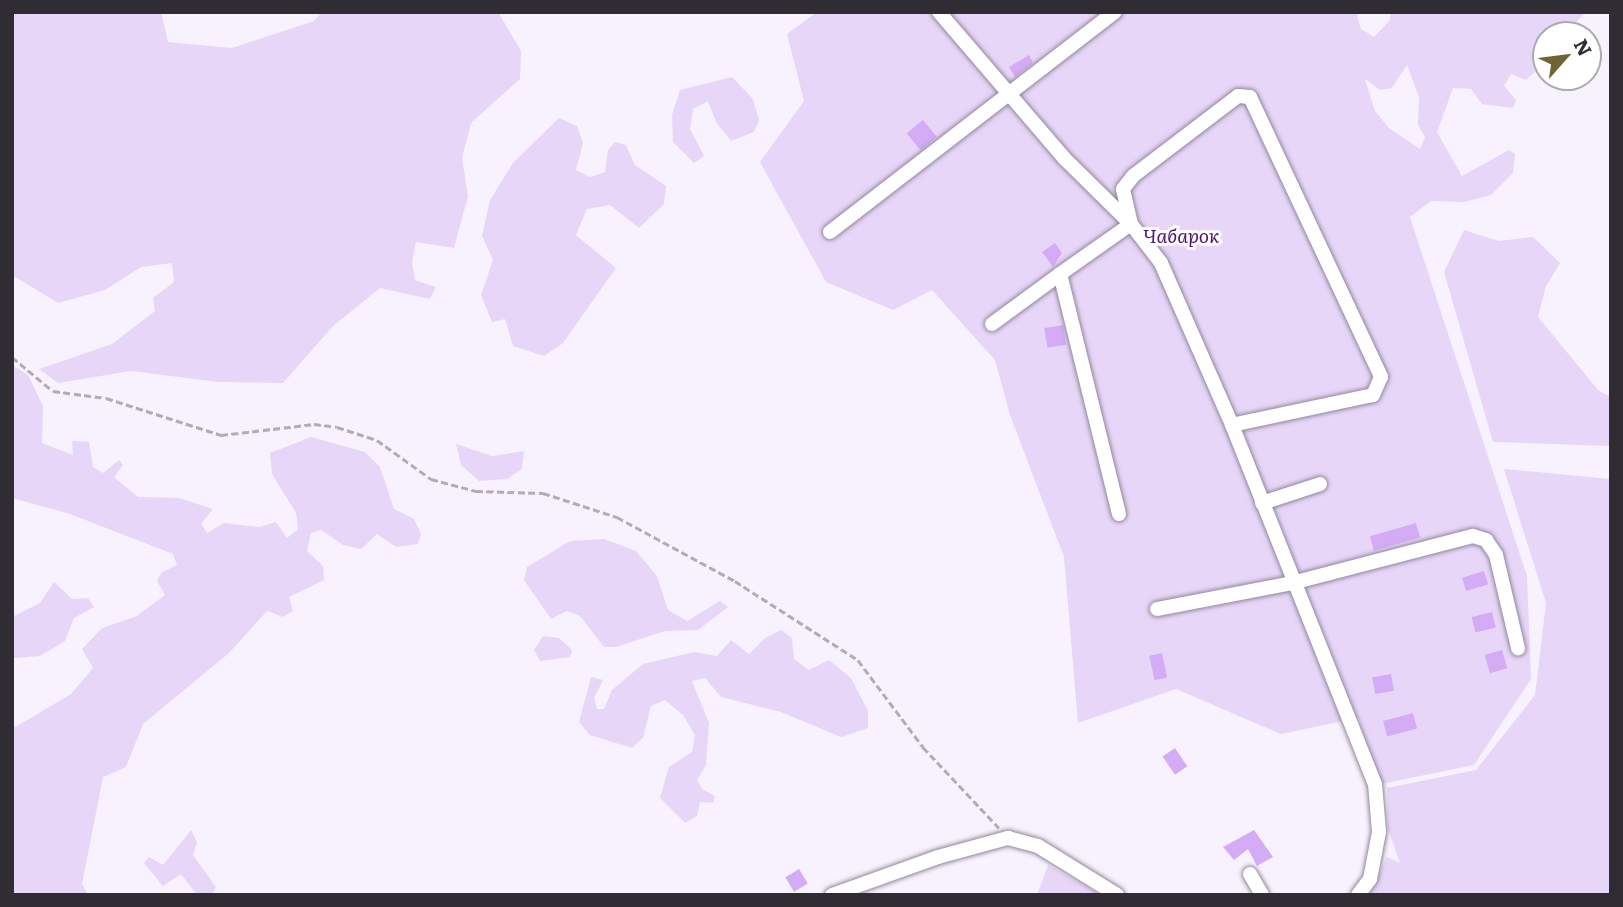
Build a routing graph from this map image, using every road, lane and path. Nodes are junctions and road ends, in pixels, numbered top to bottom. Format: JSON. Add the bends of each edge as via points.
{"nodes":[{"id":1,"x":939,"y":12,"type":"edge"},
{"id":2,"x":1115,"y":12,"type":"edge"},
{"id":3,"x":1011,"y":95,"type":"junction"},
{"id":4,"x":1131,"y":224,"type":"junction"},
{"id":5,"x":830,"y":232,"type":"dead end"},
{"id":6,"x":1060,"y":274,"type":"junction"},
{"id":7,"x":992,"y":324,"type":"dead end"},
{"id":8,"x":12,"y":357,"type":"edge"},
{"id":9,"x":1232,"y":425,"type":"junction"},
{"id":10,"x":1320,"y":484,"type":"dead end"},
{"id":11,"x":1262,"y":503,"type":"junction"},
{"id":12,"x":1119,"y":514,"type":"dead end"},
{"id":13,"x":1292,"y":583,"type":"junction"},
{"id":14,"x":1157,"y":608,"type":"dead end"},
{"id":15,"x":1518,"y":648,"type":"dead end"},
{"id":16,"x":1008,"y":838,"type":"junction"},
{"id":17,"x":1250,"y":874,"type":"dead end"},
{"id":18,"x":832,"y":895,"type":"edge"},
{"id":19,"x":1117,"y":895,"type":"edge"},
{"id":20,"x":1262,"y":895,"type":"edge"},
{"id":21,"x":1358,"y":895,"type":"edge"}],
"edges":[{"from":1,"to":3,"type":"street"},
{"from":2,"to":3,"type":"street"},
{"from":3,"to":4,"type":"street","via":[[1064,158]]},
{"from":3,"to":5,"type":"street"},
{"from":4,"to":6,"type":"street"},
{"from":4,"to":9,"type":"street","via":[[1161,264]]},
{"from":4,"to":9,"type":"street","via":[[1123,189],[1133,176],[1238,96],[1250,97],[1381,377],[1373,395]]},
{"from":6,"to":7,"type":"street"},
{"from":6,"to":12,"type":"street"},
{"from":8,"to":16,"type":"path","via":[[53,391],[106,398],[221,435],[314,424],[337,428],[377,440],[431,479],[476,491],[542,493],[617,517],[736,581],[858,660],[923,747]]},
{"from":9,"to":11,"type":"street"},
{"from":10,"to":11,"type":"street"},
{"from":11,"to":13,"type":"street"},
{"from":13,"to":14,"type":"street"},
{"from":13,"to":15,"type":"street","via":[[1473,536],[1486,540],[1496,555]]},
{"from":13,"to":21,"type":"street","via":[[1375,784],[1379,832],[1370,879]]},
{"from":16,"to":18,"type":"street"},
{"from":16,"to":19,"type":"street","via":[[1038,846]]},
{"from":17,"to":20,"type":"street"}]}
